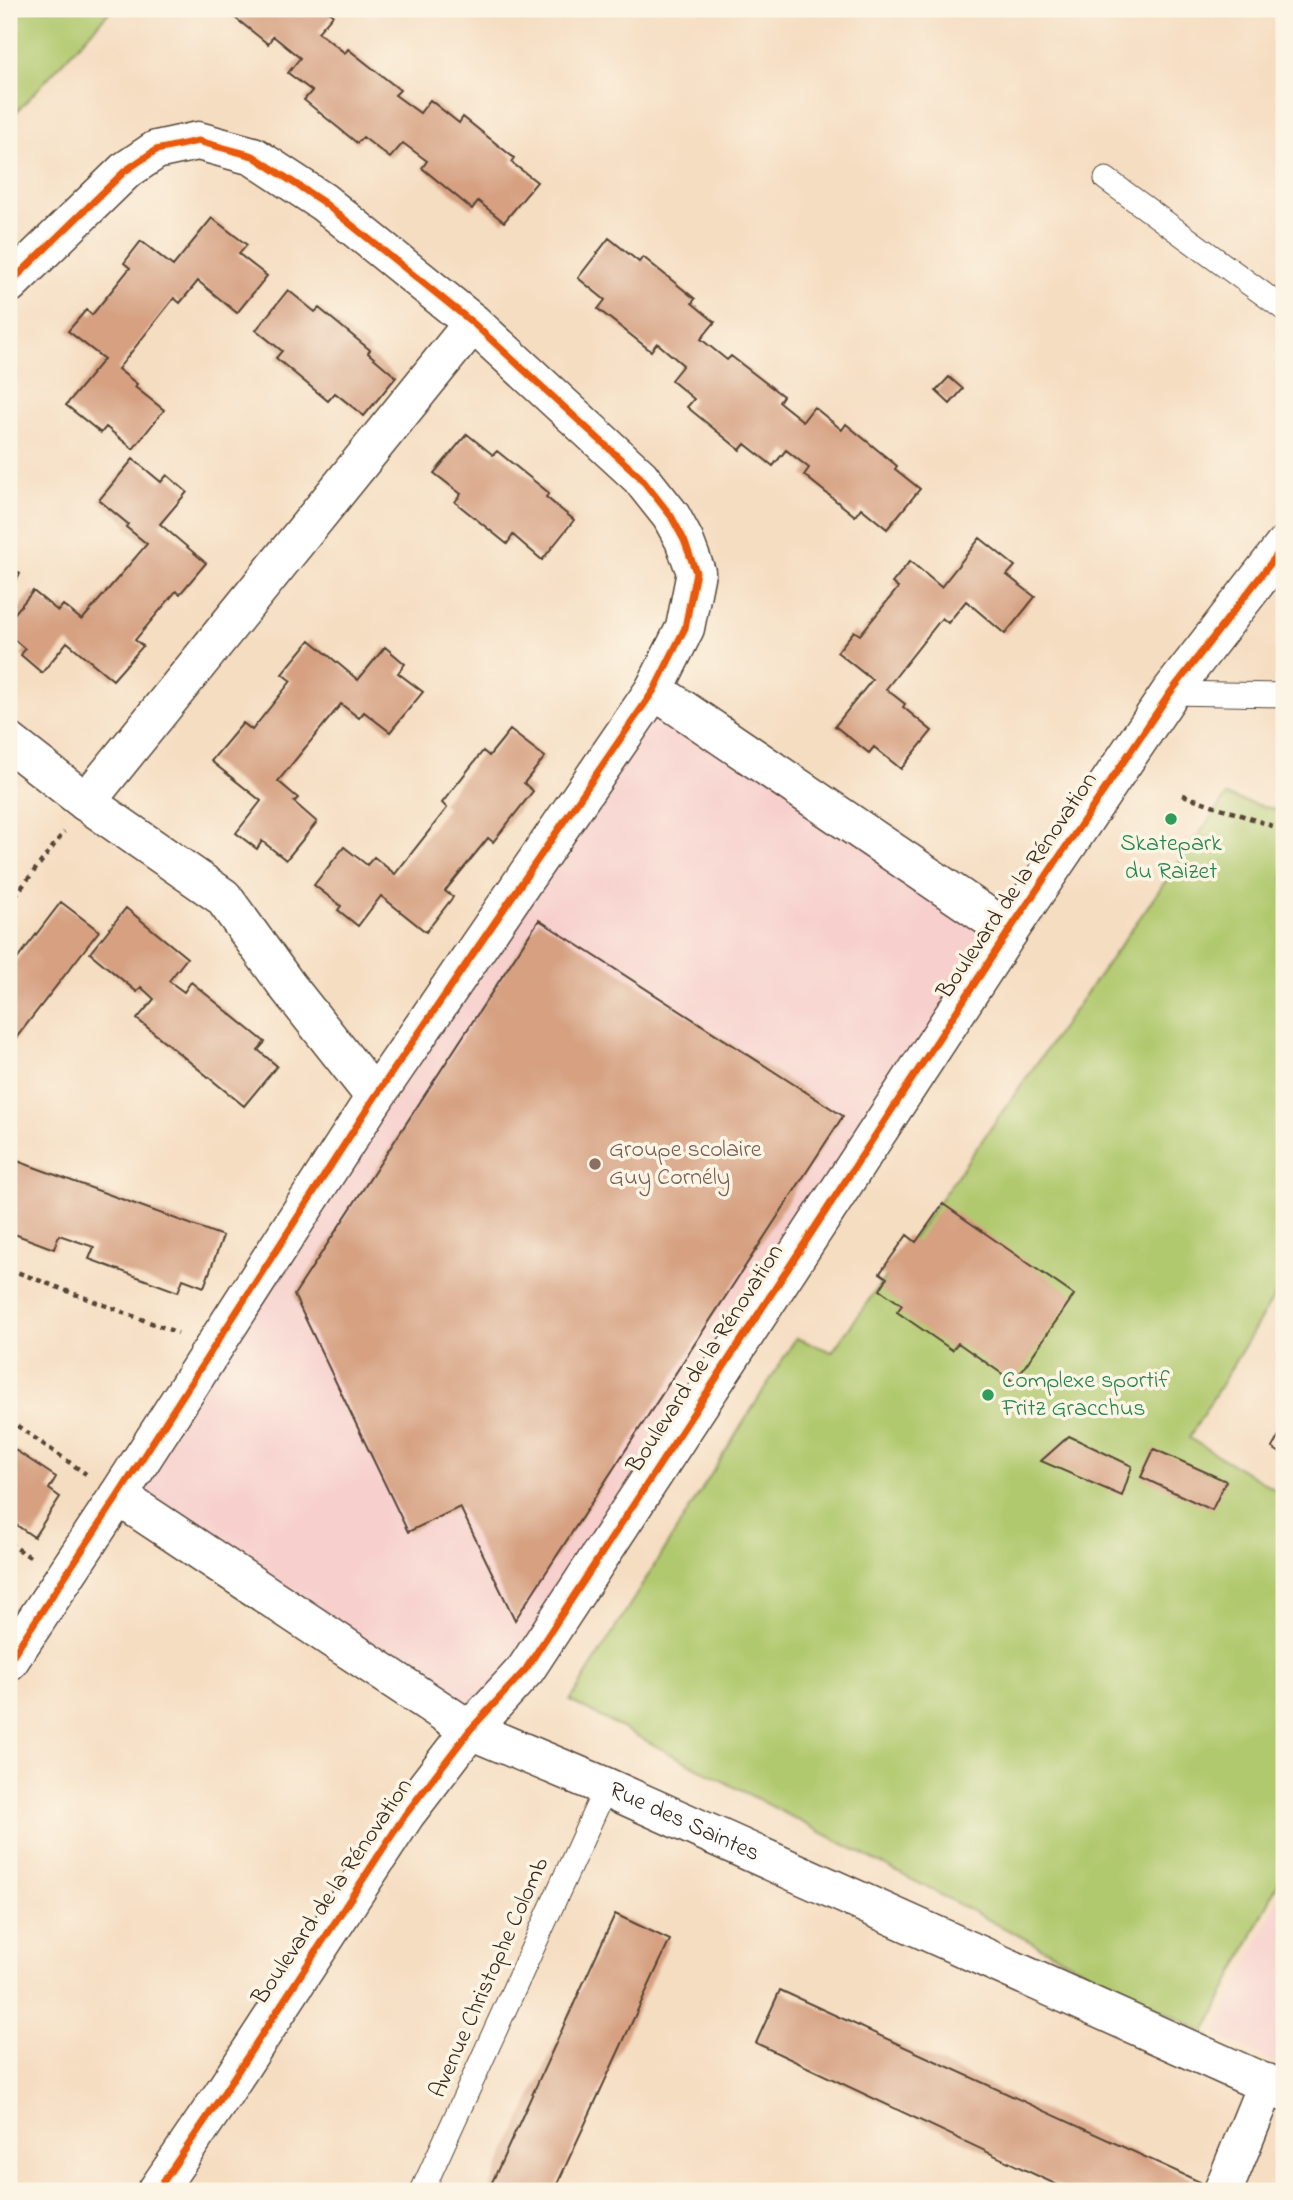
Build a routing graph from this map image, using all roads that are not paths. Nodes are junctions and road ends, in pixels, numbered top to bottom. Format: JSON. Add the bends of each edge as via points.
{"nodes":[{"id":1,"x":1105,"y":179,"type":"dead end"},
{"id":2,"x":9,"y":284,"type":"edge"},
{"id":3,"x":1284,"y":309,"type":"edge"},
{"id":4,"x":473,"y":323,"type":"junction"},
{"id":5,"x":1284,"y":546,"type":"edge"},
{"id":6,"x":654,"y":690,"type":"junction"},
{"id":7,"x":1170,"y":693,"type":"junction"},
{"id":8,"x":1284,"y":695,"type":"edge"},
{"id":9,"x":9,"y":742,"type":"edge"},
{"id":10,"x":86,"y":802,"type":"junction"},
{"id":11,"x":1009,"y":931,"type":"junction"},
{"id":12,"x":375,"y":1097,"type":"junction"},
{"id":13,"x":118,"y":1496,"type":"junction"},
{"id":14,"x":9,"y":1661,"type":"edge"},
{"id":15,"x":470,"y":1730,"type":"junction"},
{"id":16,"x":606,"y":1787,"type":"junction"},
{"id":17,"x":1275,"y":2087,"type":"edge"},
{"id":18,"x":157,"y":2191,"type":"edge"},
{"id":19,"x":422,"y":2191,"type":"edge"},
{"id":20,"x":1223,"y":2191,"type":"edge"}],
"edges":[{"from":1,"to":3,"type":"lane"},
{"from":2,"to":4,"type":"street","via":[[125,171],[156,150],[198,141],[253,156],[323,202]]},
{"from":4,"to":6,"type":"street","via":[[640,477],[684,540],[695,572],[685,628]]},
{"from":4,"to":10,"type":"street"},
{"from":5,"to":7,"type":"street","name":"Boulevard de la Rénovation"},
{"from":6,"to":11,"type":"street"},
{"from":6,"to":12,"type":"street"},
{"from":7,"to":8,"type":"lane"},
{"from":7,"to":11,"type":"street","name":"Boulevard de la Rénovation"},
{"from":9,"to":10,"type":"street"},
{"from":10,"to":12,"type":"street","via":[[223,897]]},
{"from":11,"to":15,"type":"street","name":"Boulevard de la Rénovation","via":[[526,1669]]},
{"from":12,"to":13,"type":"street"},
{"from":13,"to":14,"type":"street"},
{"from":13,"to":15,"type":"street","name":"Rue des Saintes"},
{"from":15,"to":16,"type":"street","name":"Rue des Saintes"},
{"from":15,"to":18,"type":"street","name":"Boulevard de la Rénovation","via":[[405,1815]]},
{"from":16,"to":17,"type":"street","name":"Rue des Saintes"},
{"from":16,"to":19,"type":"lane","name":"Avenue Christophe Colomb"},
{"from":17,"to":20,"type":"street"}]}
